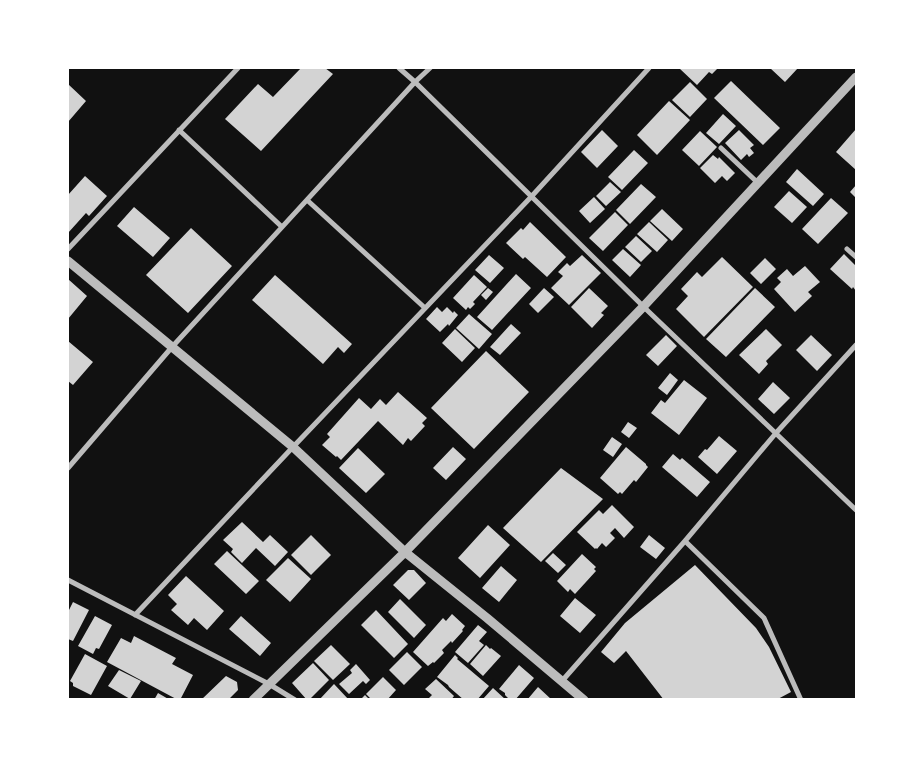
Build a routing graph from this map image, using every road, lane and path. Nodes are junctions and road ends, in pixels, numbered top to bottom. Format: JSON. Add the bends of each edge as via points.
{"nodes":[{"id":1,"x":238,"y":68,"type":"edge"},
{"id":2,"x":398,"y":68,"type":"edge"},
{"id":3,"x":430,"y":68,"type":"edge"},
{"id":4,"x":649,"y":68,"type":"edge"},
{"id":5,"x":856,"y":77,"type":"edge"},
{"id":6,"x":415,"y":82,"type":"junction"},
{"id":7,"x":179,"y":130,"type":"junction"},
{"id":8,"x":721,"y":148,"type":"dead end"},
{"id":9,"x":758,"y":183,"type":"junction"},
{"id":10,"x":531,"y":197,"type":"junction"},
{"id":11,"x":307,"y":200,"type":"junction"},
{"id":12,"x":282,"y":226,"type":"junction"},
{"id":13,"x":848,"y":248,"type":"dead end"},
{"id":14,"x":68,"y":249,"type":"edge"},
{"id":15,"x":856,"y":257,"type":"edge"},
{"id":16,"x":68,"y":261,"type":"edge"},
{"id":17,"x":644,"y":307,"type":"junction"},
{"id":18,"x":425,"y":308,"type":"junction"},
{"id":19,"x":856,"y":345,"type":"edge"},
{"id":20,"x":172,"y":347,"type":"junction"},
{"id":21,"x":776,"y":433,"type":"junction"},
{"id":22,"x":293,"y":447,"type":"junction"},
{"id":23,"x":68,"y":468,"type":"edge"},
{"id":24,"x":856,"y":510,"type":"edge"},
{"id":25,"x":686,"y":541,"type":"junction"},
{"id":26,"x":405,"y":552,"type":"junction"},
{"id":27,"x":68,"y":580,"type":"edge"},
{"id":28,"x":135,"y":615,"type":"junction"},
{"id":29,"x":562,"y":681,"type":"junction"},
{"id":30,"x":269,"y":684,"type":"junction"},
{"id":31,"x":253,"y":700,"type":"edge"},
{"id":32,"x":295,"y":700,"type":"edge"},
{"id":33,"x":584,"y":700,"type":"edge"},
{"id":34,"x":801,"y":700,"type":"edge"}],
"edges":[{"from":1,"to":7,"type":"street"},
{"from":2,"to":6,"type":"street"},
{"from":3,"to":6,"type":"street"},
{"from":4,"to":10,"type":"street"},
{"from":5,"to":9,"type":"street"},
{"from":6,"to":10,"type":"street"},
{"from":6,"to":11,"type":"street"},
{"from":7,"to":12,"type":"street"},
{"from":7,"to":14,"type":"street"},
{"from":8,"to":9,"type":"street"},
{"from":9,"to":17,"type":"street"},
{"from":10,"to":17,"type":"street"},
{"from":10,"to":18,"type":"street"},
{"from":11,"to":12,"type":"street"},
{"from":11,"to":18,"type":"street"},
{"from":12,"to":20,"type":"street"},
{"from":13,"to":15,"type":"street"},
{"from":16,"to":20,"type":"street"},
{"from":17,"to":21,"type":"street"},
{"from":17,"to":26,"type":"street"},
{"from":18,"to":22,"type":"street"},
{"from":19,"to":21,"type":"street"},
{"from":20,"to":22,"type":"street"},
{"from":20,"to":23,"type":"street"},
{"from":21,"to":24,"type":"street"},
{"from":21,"to":25,"type":"street"},
{"from":22,"to":26,"type":"street"},
{"from":22,"to":28,"type":"street"},
{"from":25,"to":29,"type":"street"},
{"from":25,"to":34,"type":"street","via":[[764,618]]},
{"from":26,"to":29,"type":"street"},
{"from":26,"to":30,"type":"street"},
{"from":27,"to":28,"type":"street"},
{"from":28,"to":30,"type":"street"},
{"from":29,"to":33,"type":"street"},
{"from":30,"to":31,"type":"street"},
{"from":30,"to":32,"type":"street"}]}
